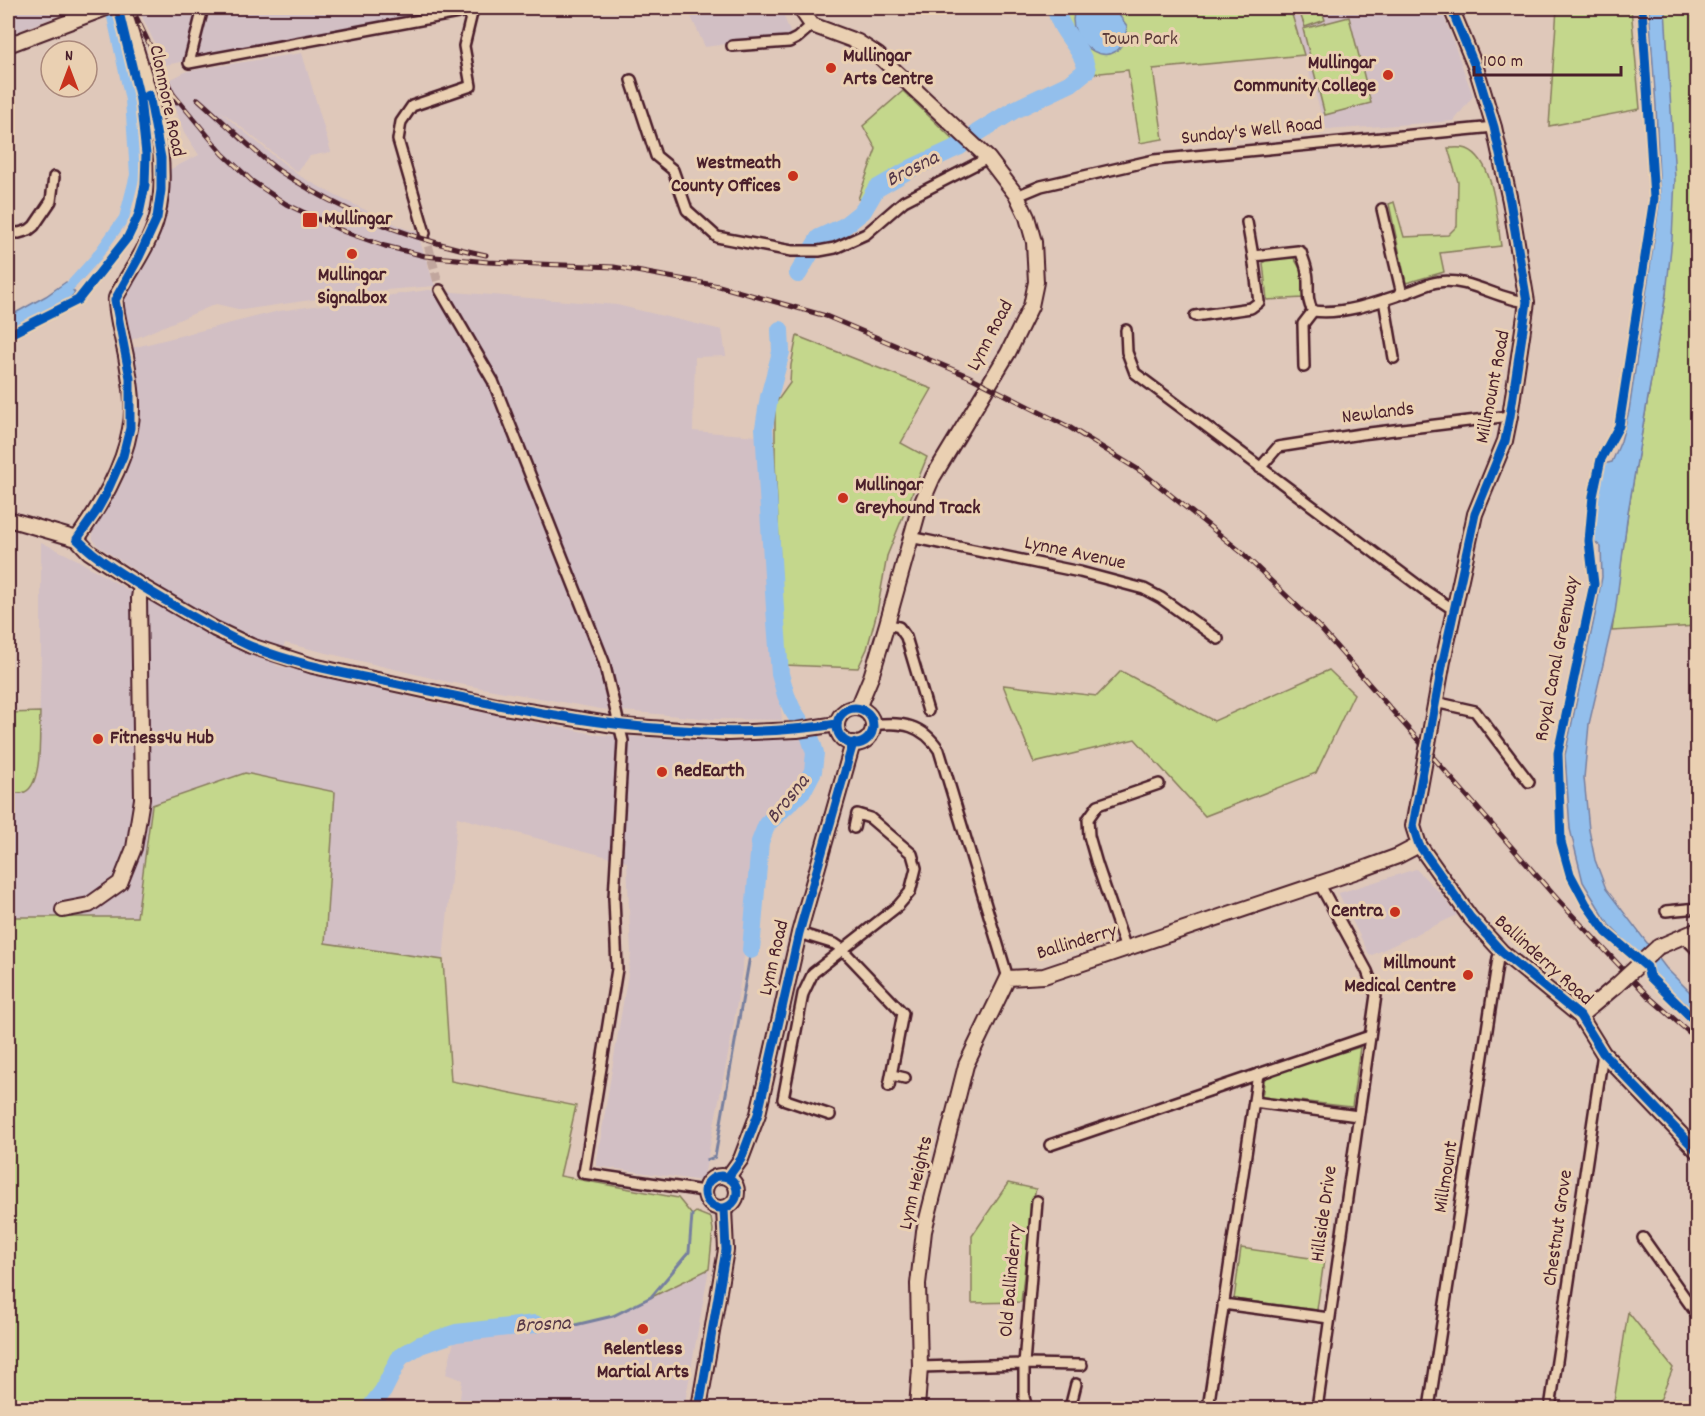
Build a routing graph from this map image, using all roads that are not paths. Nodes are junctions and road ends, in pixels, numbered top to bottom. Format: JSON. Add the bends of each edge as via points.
{"nodes":[{"id":1,"x":123,"y":8,"type":"edge"},
{"id":2,"x":203,"y":8,"type":"edge"},
{"id":3,"x":472,"y":8,"type":"edge"},
{"id":4,"x":800,"y":8,"type":"edge"},
{"id":5,"x":1451,"y":8,"type":"edge"},
{"id":6,"x":102,"y":9,"type":"edge"},
{"id":7,"x":78,"y":12,"type":"edge"},
{"id":8,"x":812,"y":25,"type":"junction"},
{"id":9,"x":8,"y":45,"type":"edge"},
{"id":10,"x":732,"y":46,"type":"dead end"},
{"id":11,"x":631,"y":80,"type":"dead end"},
{"id":12,"x":1494,"y":127,"type":"junction"},
{"id":13,"x":988,"y":158,"type":"junction"},
{"id":14,"x":54,"y":177,"type":"dead end"},
{"id":15,"x":1017,"y":196,"type":"junction"},
{"id":16,"x":1382,"y":208,"type":"dead end"},
{"id":17,"x":1247,"y":222,"type":"dead end"},
{"id":18,"x":8,"y":232,"type":"edge"},
{"id":19,"x":424,"y":233,"type":"tunnel mouth"},
{"id":20,"x":1253,"y":256,"type":"junction"},
{"id":21,"x":440,"y":290,"type":"tunnel mouth"},
{"id":22,"x":1402,"y":294,"type":"junction"},
{"id":23,"x":1384,"y":300,"type":"junction"},
{"id":24,"x":1527,"y":302,"type":"junction"},
{"id":25,"x":1313,"y":311,"type":"junction"},
{"id":26,"x":1195,"y":316,"type":"dead end"},
{"id":27,"x":1126,"y":330,"type":"dead end"},
{"id":28,"x":1394,"y":358,"type":"dead end"},
{"id":29,"x":1304,"y":367,"type":"dead end"},
{"id":30,"x":1510,"y":417,"type":"junction"},
{"id":31,"x":1260,"y":468,"type":"junction"},
{"id":32,"x":8,"y":519,"type":"edge"},
{"id":33,"x":910,"y":537,"type":"junction"},
{"id":34,"x":77,"y":539,"type":"junction"},
{"id":35,"x":141,"y":586,"type":"junction"},
{"id":36,"x":1454,"y":610,"type":"junction"},
{"id":37,"x":887,"y":624,"type":"junction"},
{"id":38,"x":1218,"y":639,"type":"dead end"},
{"id":39,"x":924,"y":699,"type":"junction"},
{"id":40,"x":914,"y":702,"type":"dead end"},
{"id":41,"x":1435,"y":702,"type":"junction"},
{"id":42,"x":858,"y":708,"type":"junction"},
{"id":43,"x":928,"y":711,"type":"dead end"},
{"id":44,"x":837,"y":724,"type":"junction"},
{"id":45,"x":873,"y":725,"type":"junction"},
{"id":46,"x":620,"y":726,"type":"junction"},
{"id":47,"x":853,"y":743,"type":"junction"},
{"id":48,"x":1528,"y":782,"type":"dead end"},
{"id":49,"x":1159,"y":784,"type":"dead end"},
{"id":50,"x":854,"y":828,"type":"dead end"},
{"id":51,"x":1419,"y":845,"type":"junction"},
{"id":52,"x":1319,"y":883,"type":"junction"},
{"id":53,"x":1698,"y":908,"type":"edge"},
{"id":54,"x":63,"y":910,"type":"dead end"},
{"id":55,"x":1666,"y":911,"type":"dead end"},
{"id":56,"x":1698,"y":930,"type":"edge"},
{"id":57,"x":799,"y":933,"type":"junction"},
{"id":58,"x":1682,"y":935,"type":"junction"},
{"id":59,"x":842,"y":949,"type":"junction"},
{"id":60,"x":1126,"y":949,"type":"junction"},
{"id":61,"x":1698,"y":951,"type":"edge"},
{"id":62,"x":1502,"y":952,"type":"junction"},
{"id":63,"x":1008,"y":978,"type":"junction"},
{"id":64,"x":1580,"y":1016,"type":"junction"},
{"id":65,"x":1370,"y":1036,"type":"junction"},
{"id":66,"x":1604,"y":1053,"type":"junction"},
{"id":67,"x":1258,"y":1074,"type":"junction"},
{"id":68,"x":892,"y":1075,"type":"junction"},
{"id":69,"x":905,"y":1078,"type":"dead end"},
{"id":70,"x":889,"y":1086,"type":"dead end"},
{"id":71,"x":1254,"y":1102,"type":"junction"},
{"id":72,"x":830,"y":1115,"type":"dead end"},
{"id":73,"x":1358,"y":1116,"type":"junction"},
{"id":74,"x":1050,"y":1144,"type":"dead end"},
{"id":75,"x":1698,"y":1152,"type":"edge"},
{"id":76,"x":728,"y":1177,"type":"junction"},
{"id":77,"x":704,"y":1191,"type":"junction"},
{"id":78,"x":1037,"y":1201,"type":"dead end"},
{"id":79,"x":724,"y":1209,"type":"junction"},
{"id":80,"x":1644,"y":1238,"type":"dead end"},
{"id":81,"x":1223,"y":1304,"type":"junction"},
{"id":82,"x":1698,"y":1316,"type":"edge"},
{"id":83,"x":1329,"y":1318,"type":"junction"},
{"id":84,"x":1024,"y":1364,"type":"junction"},
{"id":85,"x":1082,"y":1365,"type":"dead end"},
{"id":86,"x":920,"y":1367,"type":"junction"},
{"id":87,"x":1076,"y":1384,"type":"dead end"},
{"id":88,"x":699,"y":1408,"type":"edge"},
{"id":89,"x":917,"y":1408,"type":"edge"},
{"id":90,"x":1027,"y":1408,"type":"edge"},
{"id":91,"x":1070,"y":1408,"type":"edge"},
{"id":92,"x":1208,"y":1408,"type":"edge"},
{"id":93,"x":1317,"y":1408,"type":"edge"},
{"id":94,"x":1429,"y":1408,"type":"edge"},
{"id":95,"x":1550,"y":1408,"type":"edge"}],
"edges":[{"from":1,"to":34,"type":"street","name":"Clonmore Road","via":[[153,114],[161,158],[161,190],[157,218],[115,300],[130,378],[130,429],[106,494]]},
{"from":2,"to":3,"type":"street","via":[[189,63]]},
{"from":3,"to":19,"type":"street","via":[[464,46],[471,86],[412,106],[401,122],[398,140]]},
{"from":4,"to":8,"type":"street"},
{"from":5,"to":12,"type":"street","name":"Millmount Road","via":[[1477,71]]},
{"from":6,"to":7,"type":"street"},
{"from":7,"to":9,"type":"street"},
{"from":8,"to":10,"type":"street","via":[[789,42]]},
{"from":8,"to":13,"type":"street","name":"Lynn Road","via":[[858,42],[878,55]]},
{"from":11,"to":13,"type":"street","via":[[656,156],[673,170],[687,210],[717,237],[792,251],[835,248],[866,234],[904,201]]},
{"from":12,"to":15,"type":"street","name":"Sunday's Well Road","via":[[1154,160],[1041,186]]},
{"from":12,"to":24,"type":"street","name":"Millmount Road"},
{"from":13,"to":15,"type":"street","name":"Lynn Road"},
{"from":14,"to":18,"type":"street","via":[[51,201],[34,226]]},
{"from":15,"to":33,"type":"street","name":"Lynn Road","via":[[1027,217],[1036,261],[1031,306],[1008,353],[933,477]]},
{"from":16,"to":22,"type":"street"},
{"from":17,"to":20,"type":"street"},
{"from":20,"to":25,"type":"street","via":[[1301,252]]},
{"from":20,"to":26,"type":"street","via":[[1258,305]]},
{"from":21,"to":46,"type":"street","via":[[493,381],[604,662]]},
{"from":22,"to":23,"type":"street"},
{"from":22,"to":24,"type":"street","via":[[1439,282],[1468,284],[1512,301]]},
{"from":23,"to":25,"type":"street","via":[[1352,309]]},
{"from":23,"to":28,"type":"street"},
{"from":24,"to":30,"type":"street","name":"Millmount Road"},
{"from":25,"to":29,"type":"street","via":[[1303,324]]},
{"from":27,"to":31,"type":"street","via":[[1127,352],[1135,373]]},
{"from":30,"to":31,"type":"street","name":"Newlands","via":[[1278,447]]},
{"from":30,"to":36,"type":"street","name":"Millmount Road","via":[[1475,514]]},
{"from":31,"to":36,"type":"street"},
{"from":32,"to":34,"type":"street"},
{"from":33,"to":37,"type":"street","name":"Lynn Road"},
{"from":33,"to":38,"type":"street","name":"Lynne Avenue","via":[[1144,589]]},
{"from":34,"to":35,"type":"street","via":[[89,552]]},
{"from":35,"to":46,"type":"street","via":[[214,629],[313,666],[497,706]]},
{"from":35,"to":54,"type":"street","via":[[142,799],[134,848],[120,883],[89,904]]},
{"from":36,"to":41,"type":"street","name":"Millmount Road"},
{"from":37,"to":39,"type":"street","via":[[898,627],[906,637]]},
{"from":37,"to":42,"type":"street","name":"Lynn Road"},
{"from":39,"to":40,"type":"street"},
{"from":39,"to":43,"type":"street"},
{"from":41,"to":48,"type":"street","via":[[1476,711]]},
{"from":41,"to":51,"type":"street","name":"Millmount Road","via":[[1413,826]]},
{"from":42,"to":44,"type":"street","via":[[847,710]]},
{"from":42,"to":45,"type":"street","via":[[869,714]]},
{"from":44,"to":46,"type":"street","via":[[728,733]]},
{"from":44,"to":47,"type":"street","via":[[840,735]]},
{"from":45,"to":47,"type":"street","via":[[865,740]]},
{"from":45,"to":63,"type":"street","via":[[918,728],[931,737],[939,750]]},
{"from":46,"to":77,"type":"street","via":[[623,741],[614,898],[617,969],[583,1173]]},
{"from":47,"to":57,"type":"street","name":"Lynn Road"},
{"from":49,"to":60,"type":"street","via":[[1098,805],[1088,819],[1097,864]]},
{"from":50,"to":59,"type":"street","via":[[857,814],[870,818],[912,854],[916,868],[910,892],[898,906]]},
{"from":51,"to":52,"type":"street","name":"Ballinderry"},
{"from":51,"to":62,"type":"street","name":"Ballinderry Road","via":[[1470,917]]},
{"from":52,"to":60,"type":"street","name":"Ballinderry"},
{"from":52,"to":65,"type":"street","name":"Hillside Drive","via":[[1376,995]]},
{"from":53,"to":55,"type":"street"},
{"from":56,"to":58,"type":"street"},
{"from":57,"to":59,"type":"street"},
{"from":57,"to":76,"type":"street","name":"Lynn Road","via":[[758,1114],[741,1159]]},
{"from":58,"to":61,"type":"street"},
{"from":58,"to":64,"type":"street","bridge":true,"via":[[1658,947]]},
{"from":59,"to":68,"type":"street","via":[[903,1013]]},
{"from":59,"to":72,"type":"street","via":[[813,973],[803,994],[783,1099]]},
{"from":60,"to":63,"type":"street","name":"Ballinderry","via":[[1044,976]]},
{"from":62,"to":64,"type":"street","name":"Ballinderry Road"},
{"from":62,"to":94,"type":"street","name":"Millmount","via":[[1498,958]]},
{"from":63,"to":86,"type":"street","name":"Lynn Heights","via":[[966,1065],[924,1231],[918,1284]]},
{"from":64,"to":66,"type":"street","name":"Ballinderry Road"},
{"from":65,"to":67,"type":"street"},
{"from":65,"to":73,"type":"street","name":"Hillside Drive"},
{"from":66,"to":75,"type":"street","name":"Ballinderry Road"},
{"from":66,"to":95,"type":"street","name":"Chestnut Grove"},
{"from":67,"to":71,"type":"street"},
{"from":67,"to":74,"type":"street"},
{"from":68,"to":69,"type":"street"},
{"from":68,"to":70,"type":"street"},
{"from":71,"to":73,"type":"street"},
{"from":71,"to":81,"type":"street"},
{"from":73,"to":83,"type":"street","name":"Hillside Drive"},
{"from":76,"to":77,"type":"street","via":[[711,1179]]},
{"from":76,"to":79,"type":"street","via":[[736,1184],[738,1193],[732,1205]]},
{"from":77,"to":79,"type":"street","via":[[709,1204]]},
{"from":78,"to":84,"type":"street","name":"Old Ballinderry"},
{"from":79,"to":88,"type":"street","via":[[726,1250]]},
{"from":80,"to":82,"type":"street"},
{"from":81,"to":83,"type":"street"},
{"from":81,"to":92,"type":"street"},
{"from":83,"to":93,"type":"street","name":"Hillside Drive"},
{"from":84,"to":85,"type":"street","name":"Old Ballinderry"},
{"from":84,"to":86,"type":"street","name":"Old Ballinderry"},
{"from":84,"to":90,"type":"street"},
{"from":86,"to":89,"type":"street","name":"Lynn Heights"},
{"from":87,"to":91,"type":"street"}]}
